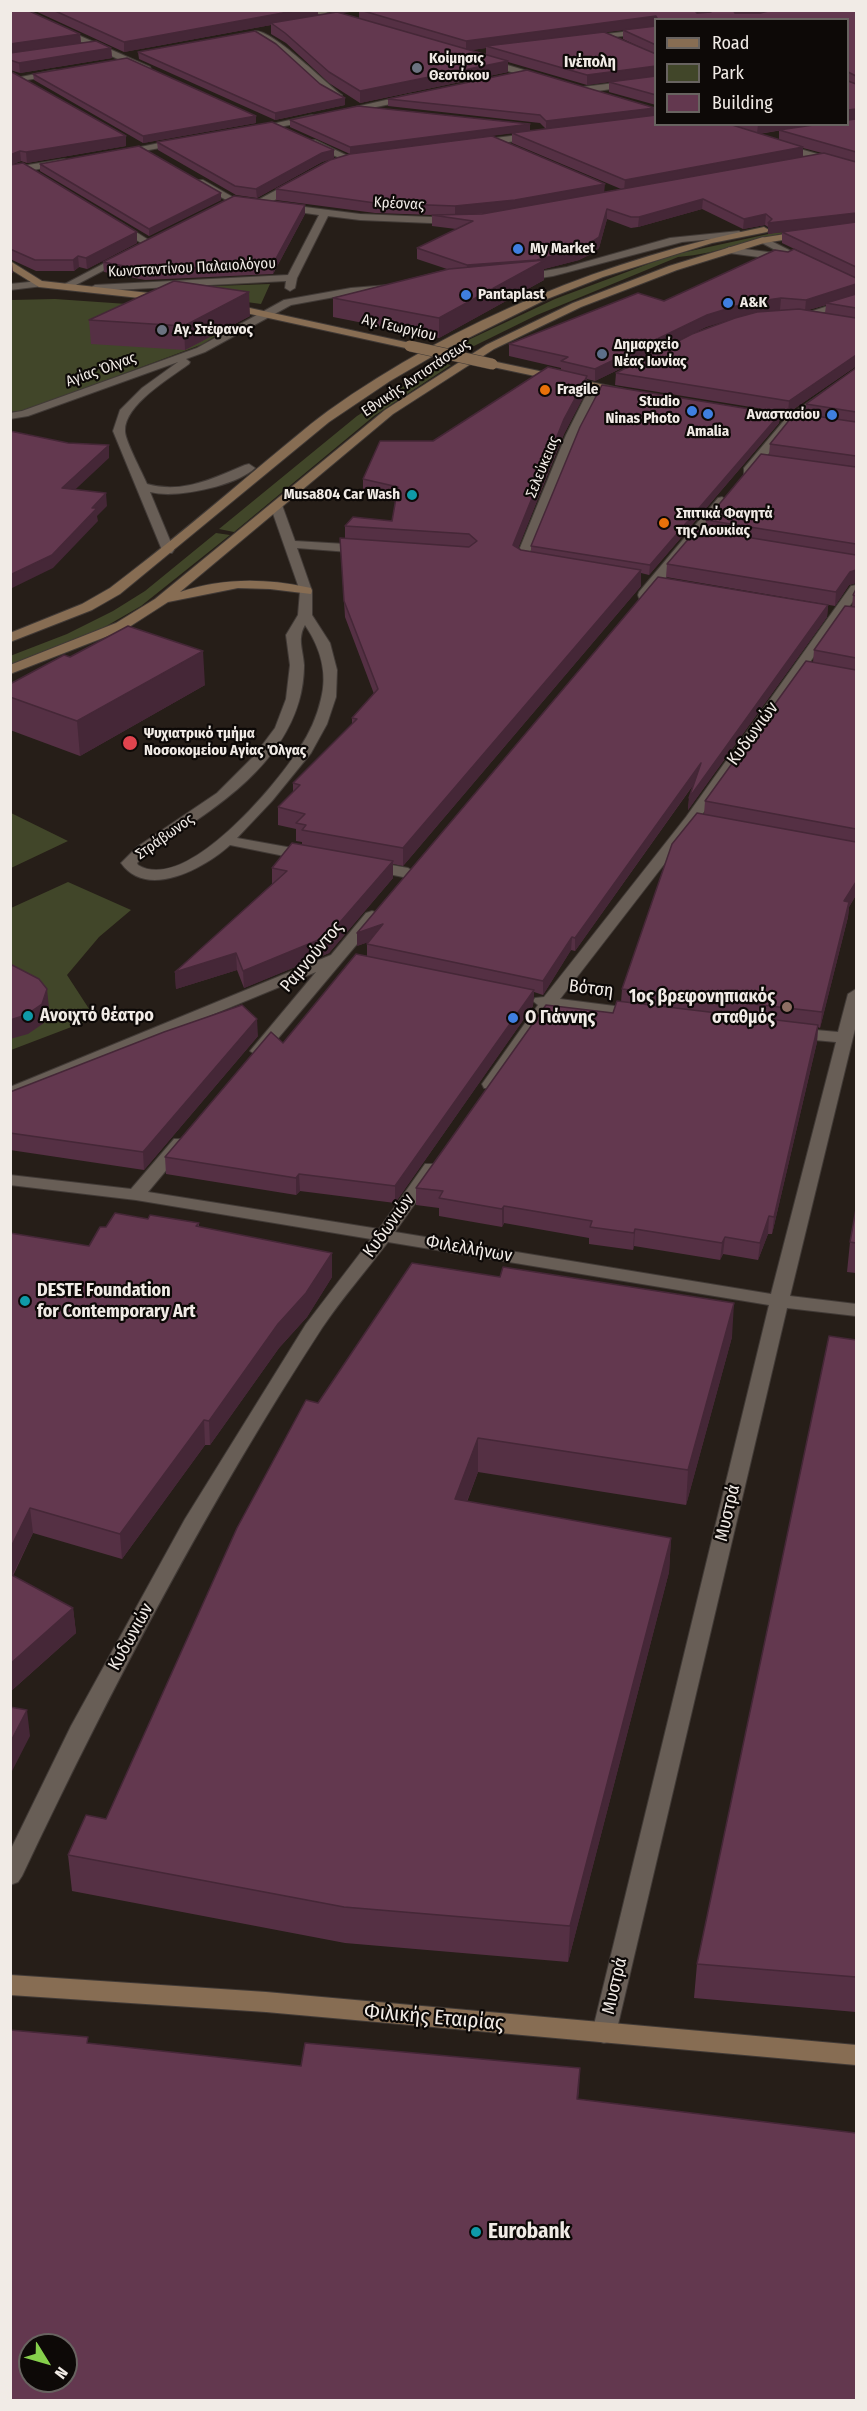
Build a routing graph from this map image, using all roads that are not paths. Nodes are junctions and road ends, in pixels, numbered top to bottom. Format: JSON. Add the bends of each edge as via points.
{"nodes":[{"id":1,"x":310,"y":10,"type":"edge"},
{"id":2,"x":10,"y":12,"type":"edge"},
{"id":3,"x":23,"y":12,"type":"edge"},
{"id":4,"x":34,"y":14,"type":"edge"},
{"id":5,"x":348,"y":17,"type":"edge"},
{"id":6,"x":336,"y":18,"type":"junction"},
{"id":7,"x":314,"y":22,"type":"edge"},
{"id":8,"x":359,"y":25,"type":"edge"},
{"id":9,"x":54,"y":26,"type":"edge"},
{"id":10,"x":654,"y":30,"type":"edge"},
{"id":11,"x":270,"y":31,"type":"edge"},
{"id":12,"x":258,"y":33,"type":"junction"},
{"id":13,"x":247,"y":35,"type":"edge"},
{"id":14,"x":605,"y":36,"type":"junction"},
{"id":15,"x":577,"y":40,"type":"edge"},
{"id":16,"x":96,"y":46,"type":"junction"},
{"id":17,"x":626,"y":46,"type":"edge"},
{"id":18,"x":74,"y":49,"type":"edge"},
{"id":19,"x":486,"y":51,"type":"edge"},
{"id":20,"x":144,"y":54,"type":"edge"},
{"id":21,"x":124,"y":59,"type":"junction"},
{"id":22,"x":104,"y":64,"type":"edge"},
{"id":23,"x":63,"y":69,"type":"edge"},
{"id":24,"x":10,"y":73,"type":"edge"},
{"id":25,"x":158,"y":74,"type":"edge"},
{"id":26,"x":525,"y":74,"type":"junction"},
{"id":27,"x":20,"y":78,"type":"junction"},
{"id":28,"x":503,"y":78,"type":"edge"},
{"id":29,"x":548,"y":80,"type":"edge"},
{"id":30,"x":654,"y":80,"type":"edge"},
{"id":31,"x":31,"y":85,"type":"edge"},
{"id":32,"x":571,"y":87,"type":"edge"},
{"id":33,"x":582,"y":90,"type":"junction"},
{"id":34,"x":426,"y":94,"type":"edge"},
{"id":35,"x":603,"y":96,"type":"edge"},
{"id":36,"x":360,"y":108,"type":"junction"},
{"id":37,"x":384,"y":112,"type":"edge"},
{"id":38,"x":328,"y":114,"type":"edge"},
{"id":39,"x":253,"y":116,"type":"edge"},
{"id":40,"x":317,"y":117,"type":"edge"},
{"id":41,"x":274,"y":125,"type":"junction"},
{"id":42,"x":520,"y":126,"type":"edge"},
{"id":43,"x":241,"y":131,"type":"edge"},
{"id":44,"x":295,"y":135,"type":"edge"},
{"id":45,"x":123,"y":138,"type":"edge"},
{"id":46,"x":306,"y":140,"type":"edge"},
{"id":47,"x":186,"y":141,"type":"edge"},
{"id":48,"x":494,"y":142,"type":"junction"},
{"id":49,"x":766,"y":142,"type":"edge"},
{"id":50,"x":472,"y":144,"type":"edge"},
{"id":51,"x":142,"y":149,"type":"junction"},
{"id":52,"x":516,"y":151,"type":"edge"},
{"id":53,"x":107,"y":155,"type":"edge"},
{"id":54,"x":158,"y":158,"type":"edge"},
{"id":55,"x":360,"y":158,"type":"edge"},
{"id":56,"x":10,"y":159,"type":"edge"},
{"id":57,"x":349,"y":159,"type":"junction"},
{"id":58,"x":822,"y":159,"type":"junction"},
{"id":59,"x":72,"y":161,"type":"edge"},
{"id":60,"x":798,"y":163,"type":"edge"},
{"id":61,"x":333,"y":164,"type":"edge"},
{"id":62,"x":856,"y":168,"type":"edge"},
{"id":63,"x":26,"y":169,"type":"junction"},
{"id":64,"x":10,"y":171,"type":"edge"},
{"id":65,"x":307,"y":176,"type":"edge"},
{"id":66,"x":43,"y":179,"type":"edge"},
{"id":67,"x":195,"y":179,"type":"edge"},
{"id":68,"x":233,"y":200,"type":"junction"},
{"id":69,"x":259,"y":203,"type":"junction"},
{"id":70,"x":222,"y":205,"type":"edge"},
{"id":71,"x":325,"y":213,"type":"junction"},
{"id":72,"x":110,"y":219,"type":"edge"},
{"id":73,"x":467,"y":221,"type":"edge"},
{"id":74,"x":807,"y":223,"type":"edge"},
{"id":75,"x":817,"y":232,"type":"edge"},
{"id":76,"x":739,"y":234,"type":"junction"},
{"id":77,"x":160,"y":238,"type":"edge"},
{"id":78,"x":763,"y":240,"type":"junction"},
{"id":79,"x":141,"y":248,"type":"junction"},
{"id":80,"x":729,"y":250,"type":"junction"},
{"id":81,"x":801,"y":260,"type":"junction"},
{"id":82,"x":10,"y":264,"type":"edge"},
{"id":83,"x":820,"y":268,"type":"edge"},
{"id":84,"x":292,"y":278,"type":"junction"},
{"id":85,"x":507,"y":279,"type":"edge"},
{"id":86,"x":39,"y":284,"type":"junction"},
{"id":87,"x":68,"y":285,"type":"junction"},
{"id":88,"x":10,"y":287,"type":"edge"},
{"id":89,"x":399,"y":287,"type":"edge"},
{"id":90,"x":95,"y":288,"type":"junction"},
{"id":91,"x":184,"y":300,"type":"edge"},
{"id":92,"x":856,"y":300,"type":"edge"},
{"id":93,"x":288,"y":302,"type":"junction"},
{"id":94,"x":218,"y":304,"type":"edge"},
{"id":95,"x":265,"y":313,"type":"junction"},
{"id":96,"x":797,"y":315,"type":"joint"},
{"id":97,"x":826,"y":320,"type":"edge"},
{"id":98,"x":201,"y":350,"type":"junction"},
{"id":99,"x":856,"y":372,"type":"edge"},
{"id":100,"x":609,"y":379,"type":"edge"},
{"id":101,"x":596,"y":387,"type":"junction"},
{"id":102,"x":640,"y":394,"type":"edge"},
{"id":103,"x":742,"y":411,"type":"edge"},
{"id":104,"x":10,"y":416,"type":"edge"},
{"id":105,"x":791,"y":419,"type":"junction"},
{"id":106,"x":856,"y":430,"type":"edge"},
{"id":107,"x":249,"y":468,"type":"dead end"},
{"id":108,"x":743,"y":477,"type":"edge"},
{"id":109,"x":142,"y":486,"type":"junction"},
{"id":110,"x":728,"y":494,"type":"edge"},
{"id":111,"x":276,"y":505,"type":"junction"},
{"id":112,"x":289,"y":543,"type":"junction"},
{"id":113,"x":168,"y":550,"type":"junction"},
{"id":114,"x":373,"y":550,"type":"edge"},
{"id":115,"x":544,"y":563,"type":"edge"},
{"id":116,"x":856,"y":589,"type":"edge"},
{"id":117,"x":306,"y":591,"type":"junction"},
{"id":118,"x":160,"y":602,"type":"junction"},
{"id":119,"x":632,"y":608,"type":"edge"},
{"id":120,"x":835,"y":611,"type":"junction"},
{"id":121,"x":305,"y":615,"type":"junction"},
{"id":122,"x":856,"y":615,"type":"edge"},
{"id":123,"x":10,"y":638,"type":"edge"},
{"id":124,"x":10,"y":670,"type":"edge"},
{"id":125,"x":692,"y":820,"type":"junction"},
{"id":126,"x":708,"y":823,"type":"edge"},
{"id":127,"x":226,"y":840,"type":"junction"},
{"id":128,"x":328,"y":859,"type":"edge"},
{"id":129,"x":351,"y":863,"type":"edge"},
{"id":130,"x":408,"y":873,"type":"edge"},
{"id":131,"x":379,"y":907,"type":"edge"},
{"id":132,"x":336,"y":958,"type":"junction"},
{"id":133,"x":359,"y":963,"type":"edge"},
{"id":134,"x":856,"y":994,"type":"edge"},
{"id":135,"x":527,"y":998,"type":"edge"},
{"id":136,"x":549,"y":1003,"type":"junction"},
{"id":137,"x":653,"y":1016,"type":"edge"},
{"id":138,"x":780,"y":1031,"type":"edge"},
{"id":139,"x":844,"y":1038,"type":"junction"},
{"id":140,"x":251,"y":1059,"type":"edge"},
{"id":141,"x":10,"y":1093,"type":"edge"},
{"id":142,"x":479,"y":1100,"type":"edge"},
{"id":143,"x":189,"y":1132,"type":"edge"},
{"id":144,"x":445,"y":1148,"type":"edge"},
{"id":145,"x":10,"y":1180,"type":"edge"},
{"id":146,"x":136,"y":1195,"type":"junction"},
{"id":147,"x":384,"y":1235,"type":"junction"},
{"id":148,"x":779,"y":1301,"type":"junction"},
{"id":149,"x":856,"y":1310,"type":"edge"},
{"id":150,"x":10,"y":1876,"type":"edge"},
{"id":151,"x":10,"y":1985,"type":"edge"},
{"id":152,"x":604,"y":2033,"type":"junction"},
{"id":153,"x":856,"y":2055,"type":"edge"}],
"edges":[{"from":1,"to":6,"type":"street"},
{"from":2,"to":3,"type":"street"},
{"from":3,"to":4,"type":"street"},
{"from":5,"to":6,"type":"street"},
{"from":6,"to":7,"type":"street"},
{"from":6,"to":8,"type":"street"},
{"from":9,"to":16,"type":"street"},
{"from":10,"to":14,"type":"street"},
{"from":11,"to":12,"type":"street"},
{"from":12,"to":13,"type":"street"},
{"from":12,"to":36,"type":"street","via":[[325,87]]},
{"from":14,"to":15,"type":"street"},
{"from":14,"to":17,"type":"street"},
{"from":16,"to":18,"type":"street"},
{"from":16,"to":21,"type":"street"},
{"from":19,"to":26,"type":"street","via":[[474,55]]},
{"from":20,"to":21,"type":"street"},
{"from":21,"to":22,"type":"street"},
{"from":21,"to":25,"type":"street"},
{"from":23,"to":27,"type":"street"},
{"from":24,"to":27,"type":"street"},
{"from":26,"to":28,"type":"street"},
{"from":26,"to":29,"type":"street"},
{"from":27,"to":31,"type":"street"},
{"from":30,"to":33,"type":"street"},
{"from":32,"to":33,"type":"street"},
{"from":33,"to":35,"type":"street"},
{"from":34,"to":36,"type":"street"},
{"from":36,"to":37,"type":"street"},
{"from":36,"to":38,"type":"street"},
{"from":39,"to":41,"type":"street"},
{"from":40,"to":41,"type":"street"},
{"from":41,"to":43,"type":"street"},
{"from":41,"to":44,"type":"street"},
{"from":42,"to":48,"type":"street","via":[[542,132]]},
{"from":45,"to":51,"type":"street"},
{"from":46,"to":57,"type":"street"},
{"from":47,"to":51,"type":"street"},
{"from":48,"to":50,"type":"street"},
{"from":48,"to":52,"type":"street"},
{"from":49,"to":58,"type":"street"},
{"from":51,"to":53,"type":"street"},
{"from":51,"to":54,"type":"street"},
{"from":55,"to":57,"type":"street"},
{"from":56,"to":63,"type":"street"},
{"from":57,"to":61,"type":"street"},
{"from":58,"to":60,"type":"street"},
{"from":58,"to":62,"type":"street"},
{"from":59,"to":63,"type":"street"},
{"from":63,"to":64,"type":"street"},
{"from":63,"to":66,"type":"street"},
{"from":65,"to":69,"type":"street"},
{"from":67,"to":68,"type":"street"},
{"from":68,"to":69,"type":"street","name":"Κρέσνας"},
{"from":68,"to":70,"type":"street"},
{"from":69,"to":71,"type":"street","name":"Κρέσνας"},
{"from":71,"to":73,"type":"street","name":"Κρέσνας"},
{"from":71,"to":84,"type":"street"},
{"from":72,"to":79,"type":"street"},
{"from":74,"to":76,"type":"main road","name":"Εθνικής Αντιστάσεως"},
{"from":75,"to":78,"type":"main road","name":"Εθνικής Αντιστάσεως"},
{"from":76,"to":85,"type":"street","via":[[695,236],[562,271]]},
{"from":76,"to":113,"type":"main road","name":"Εθνικής Αντιστάσεως","via":[[586,281],[419,359],[339,408]]},
{"from":77,"to":79,"type":"street"},
{"from":78,"to":80,"type":"main road","name":"Εθνικής Αντιστάσεως"},
{"from":78,"to":81,"type":"street"},
{"from":79,"to":87,"type":"street"},
{"from":80,"to":81,"type":"street"},
{"from":80,"to":111,"type":"main road","name":"Εθνικής Αντιστάσεως","via":[[586,301],[490,347],[388,412]]},
{"from":81,"to":83,"type":"street"},
{"from":82,"to":86,"type":"main road"},
{"from":84,"to":90,"type":"street","name":"Κωνσταντίνου Παλαιολόγου"},
{"from":84,"to":93,"type":"street"},
{"from":86,"to":87,"type":"main road"},
{"from":86,"to":88,"type":"street"},
{"from":87,"to":90,"type":"main road"},
{"from":89,"to":93,"type":"street","name":"Αγίας Όλγας"},
{"from":90,"to":91,"type":"main road"},
{"from":92,"to":96,"type":"street"},
{"from":93,"to":95,"type":"street","name":"Αγίας Όλγας"},
{"from":94,"to":95,"type":"main road","name":"Αγ. Γεωργίου"},
{"from":95,"to":98,"type":"street","name":"Αγίας Όλγας"},
{"from":95,"to":101,"type":"main road","name":"Αγ. Γεωργίου","bridge":true},
{"from":96,"to":97,"type":"main road"},
{"from":98,"to":104,"type":"street","name":"Αγίας Όλγας"},
{"from":98,"to":109,"type":"street","name":"Αγίας Όλγας","via":[[146,390],[124,412],[119,431]]},
{"from":99,"to":105,"type":"street"},
{"from":100,"to":101,"type":"main road"},
{"from":101,"to":102,"type":"main road","name":"Αγ. Γεωργίου"},
{"from":101,"to":115,"type":"street","name":"Σελεύκειας","via":[[521,560]]},
{"from":103,"to":105,"type":"main road"},
{"from":105,"to":106,"type":"main road"},
{"from":105,"to":108,"type":"street","via":[[763,461]]},
{"from":107,"to":109,"type":"street","via":[[189,491],[161,492]]},
{"from":109,"to":113,"type":"street","name":"Αγίας Όλγας"},
{"from":110,"to":119,"type":"street","via":[[698,537]]},
{"from":111,"to":112,"type":"street","name":"Στράβωνος"},
{"from":111,"to":118,"type":"main road","name":"Εθνικής Αντιστάσεως"},
{"from":112,"to":114,"type":"street"},
{"from":112,"to":117,"type":"street","name":"Στράβωνος"},
{"from":113,"to":123,"type":"main road","name":"Εθνικής Αντιστάσεως","via":[[115,591],[87,607]]},
{"from":116,"to":120,"type":"street","name":"Κυδωνιών"},
{"from":117,"to":118,"type":"main road","via":[[240,582]]},
{"from":117,"to":121,"type":"street","name":"Στράβωνος"},
{"from":118,"to":124,"type":"main road","name":"Εθνικής Αντιστάσεως","via":[[121,626]]},
{"from":120,"to":122,"type":"street"},
{"from":120,"to":125,"type":"street","name":"Κυδωνιών","via":[[806,668]]},
{"from":121,"to":127,"type":"street","name":"Στράβωνος","via":[[319,632],[329,662],[328,703],[320,728],[295,765]]},
{"from":121,"to":127,"type":"street","name":"Στράβωνος","via":[[293,635],[297,665],[293,699],[282,729],[260,759],[222,796],[129,863],[140,873],[184,869]]},
{"from":125,"to":126,"type":"street"},
{"from":125,"to":136,"type":"street","name":"Κυδωνιών"},
{"from":127,"to":128,"type":"street"},
{"from":129,"to":130,"type":"street"},
{"from":131,"to":132,"type":"street","name":"Ραμνούντος"},
{"from":132,"to":133,"type":"street"},
{"from":132,"to":140,"type":"street","name":"Ραμνούντος"},
{"from":132,"to":141,"type":"street"},
{"from":134,"to":139,"type":"street","name":"Μυστρά"},
{"from":135,"to":136,"type":"street","name":"Βότση"},
{"from":136,"to":137,"type":"street","name":"Βότση"},
{"from":136,"to":142,"type":"street","name":"Κυδωνιών"},
{"from":138,"to":139,"type":"street"},
{"from":139,"to":148,"type":"street","name":"Μυστρά"},
{"from":143,"to":146,"type":"street"},
{"from":144,"to":147,"type":"street","name":"Κυδωνιών"},
{"from":145,"to":146,"type":"street","name":"Φιλελλήνων"},
{"from":146,"to":147,"type":"street","name":"Φιλελλήνων"},
{"from":147,"to":148,"type":"street","name":"Φιλελλήνων"},
{"from":147,"to":150,"type":"street","name":"Κυδωνιών","via":[[315,1324],[195,1519],[82,1726]]},
{"from":148,"to":149,"type":"street","name":"Φιλελλήνων"},
{"from":148,"to":152,"type":"street","name":"Μυστρά"},
{"from":151,"to":152,"type":"main road","name":"Φιλικής Εταιρίας","via":[[266,2002]]},
{"from":152,"to":153,"type":"main road","name":"Φιλικής Εταιρίας"}]}
